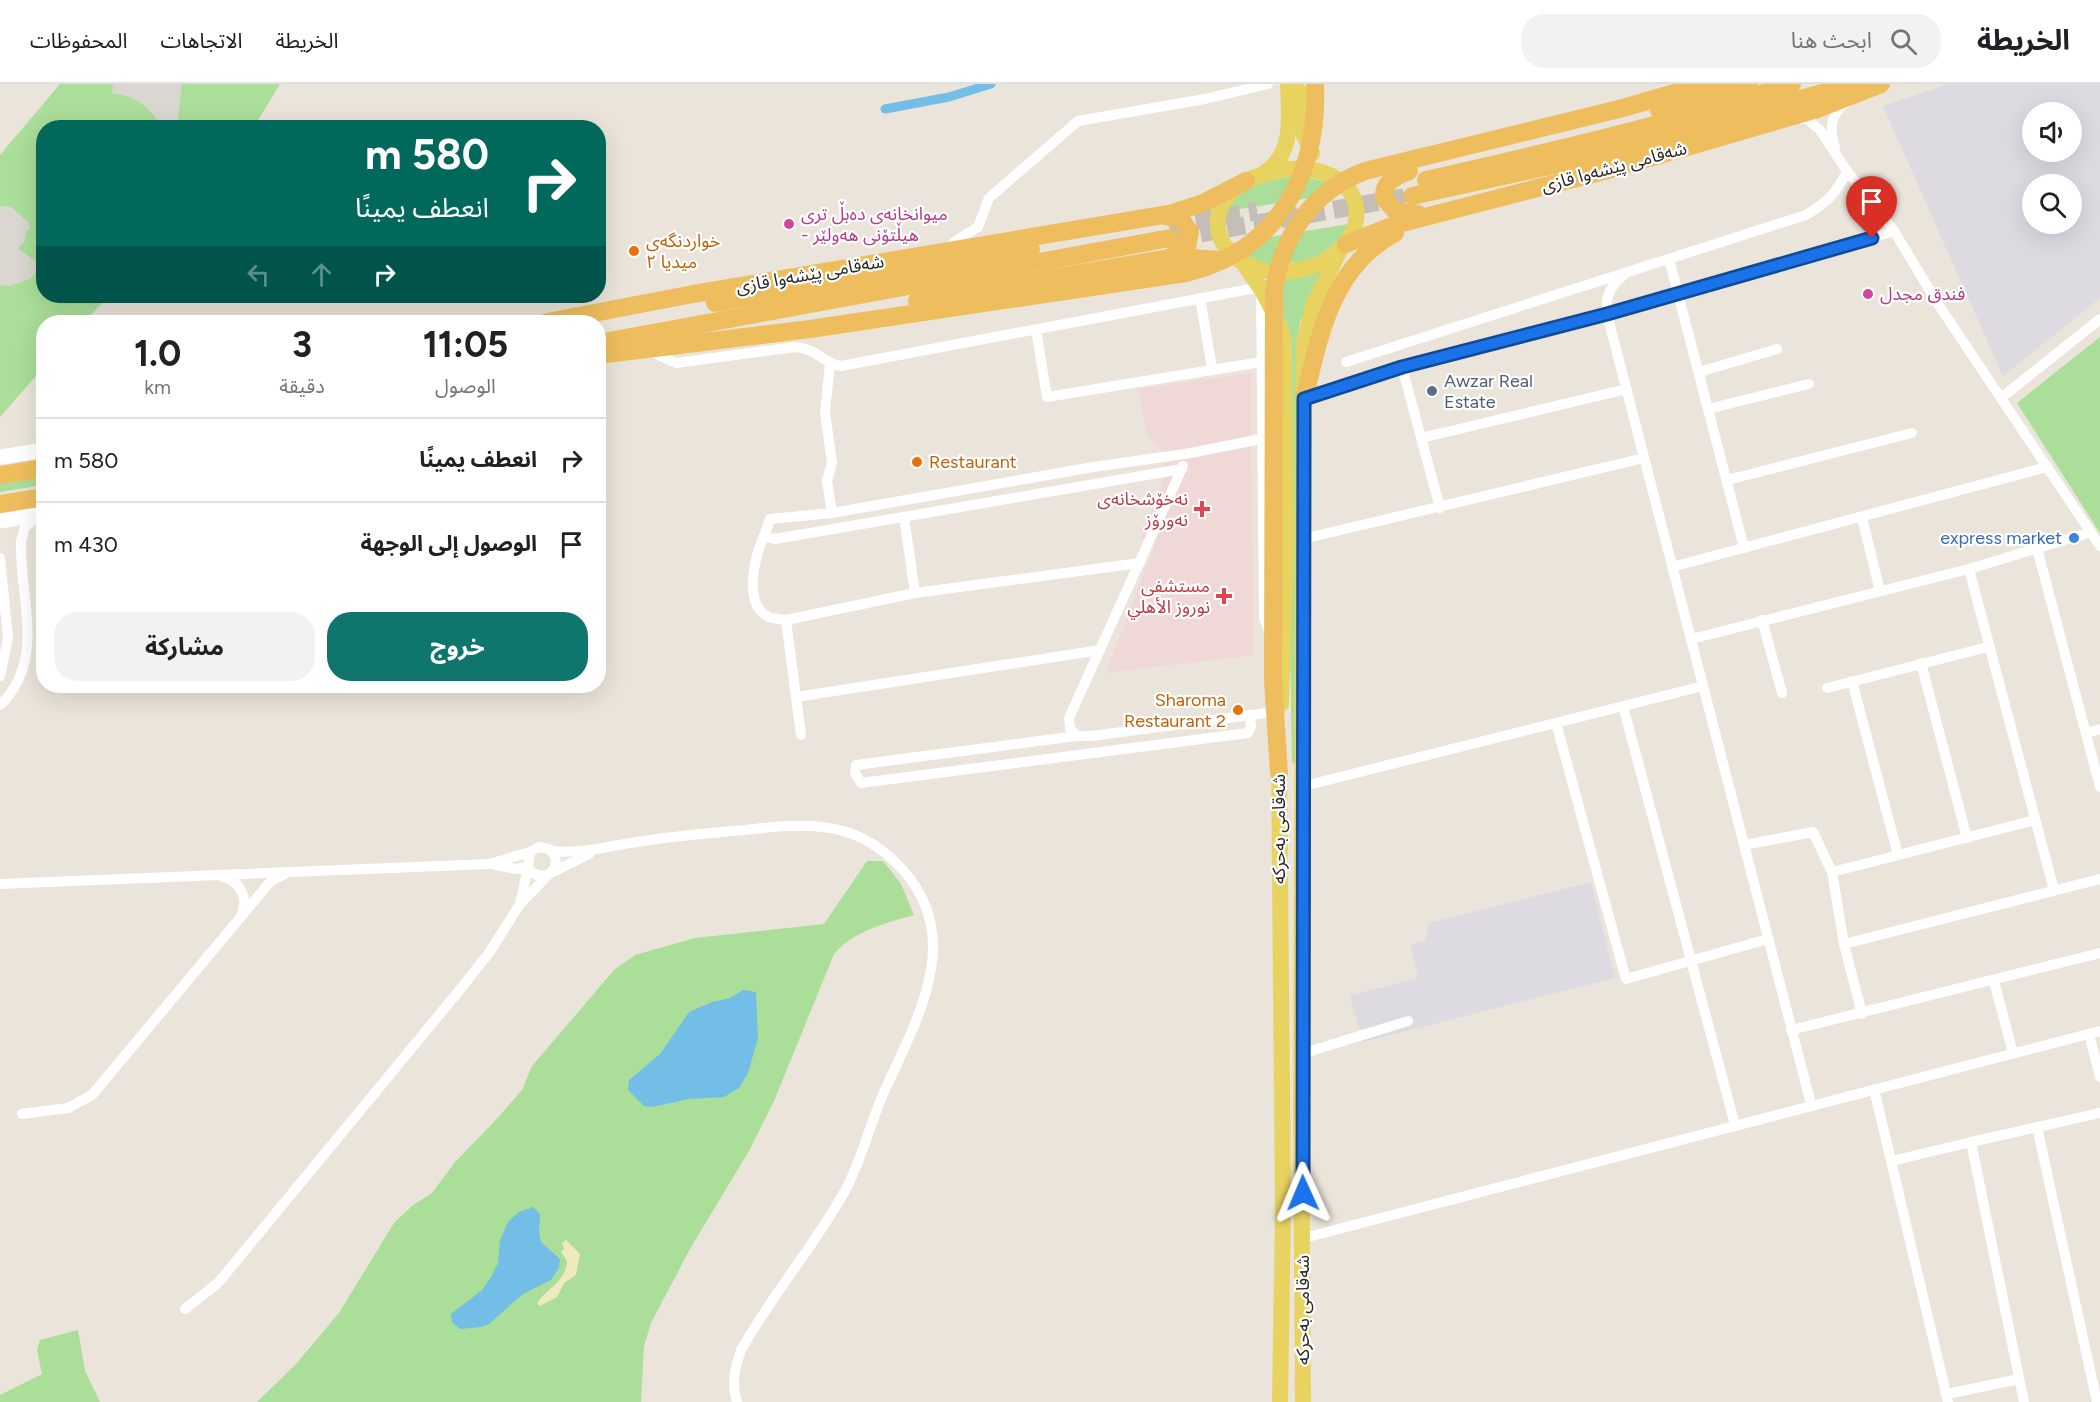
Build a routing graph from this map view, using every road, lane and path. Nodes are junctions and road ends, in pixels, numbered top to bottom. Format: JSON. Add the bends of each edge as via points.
{"nodes":[{"id":1,"x":1268,"y":84,"type":"edge"},
{"id":2,"x":1288,"y":84,"type":"edge"},
{"id":3,"x":1299,"y":84,"type":"edge"},
{"id":4,"x":1315,"y":84,"type":"edge"},
{"id":5,"x":1705,"y":84,"type":"edge"},
{"id":6,"x":1749,"y":84,"type":"edge"},
{"id":7,"x":1792,"y":84,"type":"edge"},
{"id":8,"x":1881,"y":84,"type":"edge"},
{"id":9,"x":1858,"y":88,"type":"edge"},
{"id":10,"x":1788,"y":118,"type":"junction"},
{"id":11,"x":1847,"y":171,"type":"junction"},
{"id":12,"x":1332,"y":176,"type":"junction"},
{"id":13,"x":1252,"y":179,"type":"junction"},
{"id":14,"x":1410,"y":184,"type":"junction"},
{"id":15,"x":1470,"y":205,"type":"junction"},
{"id":16,"x":1447,"y":211,"type":"junction"},
{"id":17,"x":1164,"y":227,"type":"junction"},
{"id":18,"x":1894,"y":231,"type":"junction"},
{"id":19,"x":1342,"y":248,"type":"junction"},
{"id":20,"x":947,"y":250,"type":"junction"},
{"id":21,"x":1167,"y":258,"type":"junction"},
{"id":22,"x":1669,"y":259,"type":"junction"},
{"id":23,"x":1241,"y":263,"type":"junction"},
{"id":24,"x":1627,"y":272,"type":"junction"},
{"id":25,"x":1261,"y":287,"type":"junction"},
{"id":26,"x":1677,"y":294,"type":"junction"},
{"id":27,"x":1200,"y":298,"type":"junction"},
{"id":28,"x":1607,"y":314,"type":"junction"},
{"id":29,"x":587,"y":315,"type":"edge"},
{"id":30,"x":2100,"y":319,"type":"edge"},
{"id":31,"x":606,"y":320,"type":"edge"},
{"id":32,"x":1036,"y":330,"type":"junction"},
{"id":33,"x":606,"y":341,"type":"edge"},
{"id":34,"x":1777,"y":349,"type":"dead end"},
{"id":35,"x":606,"y":350,"type":"edge"},
{"id":36,"x":649,"y":351,"type":"junction"},
{"id":37,"x":606,"y":354,"type":"edge"},
{"id":38,"x":1346,"y":362,"type":"dead end"},
{"id":39,"x":830,"y":364,"type":"junction"},
{"id":40,"x":1268,"y":366,"type":"junction"},
{"id":41,"x":1402,"y":367,"type":"junction"},
{"id":42,"x":1212,"y":368,"type":"junction"},
{"id":43,"x":1698,"y":372,"type":"junction"},
{"id":44,"x":1809,"y":384,"type":"dead end"},
{"id":45,"x":1627,"y":389,"type":"junction"},
{"id":46,"x":2001,"y":398,"type":"junction"},
{"id":47,"x":1304,"y":399,"type":"junction"},
{"id":48,"x":1708,"y":409,"type":"junction"},
{"id":49,"x":1912,"y":433,"type":"dead end"},
{"id":50,"x":1421,"y":438,"type":"junction"},
{"id":51,"x":1261,"y":439,"type":"junction"},
{"id":52,"x":36,"y":451,"type":"edge"},
{"id":53,"x":1185,"y":454,"type":"junction"},
{"id":54,"x":0,"y":458,"type":"edge"},
{"id":55,"x":1644,"y":458,"type":"junction"},
{"id":56,"x":2047,"y":467,"type":"junction"},
{"id":57,"x":36,"y":469,"type":"edge"},
{"id":58,"x":1182,"y":469,"type":"junction"},
{"id":59,"x":0,"y":475,"type":"edge"},
{"id":60,"x":1727,"y":480,"type":"junction"},
{"id":61,"x":36,"y":498,"type":"edge"},
{"id":62,"x":0,"y":504,"type":"edge"},
{"id":63,"x":1440,"y":508,"type":"junction"},
{"id":64,"x":832,"y":513,"type":"junction"},
{"id":65,"x":36,"y":515,"type":"edge"},
{"id":66,"x":904,"y":517,"type":"junction"},
{"id":67,"x":36,"y":518,"type":"edge"},
{"id":68,"x":1862,"y":518,"type":"junction"},
{"id":69,"x":0,"y":521,"type":"edge"},
{"id":70,"x":2091,"y":532,"type":"junction"},
{"id":71,"x":764,"y":536,"type":"junction"},
{"id":72,"x":1304,"y":539,"type":"junction"},
{"id":73,"x":2100,"y":546,"type":"edge"},
{"id":74,"x":1744,"y":548,"type":"junction"},
{"id":75,"x":2037,"y":548,"type":"junction"},
{"id":76,"x":0,"y":558,"type":"edge"},
{"id":77,"x":1140,"y":563,"type":"junction"},
{"id":78,"x":1672,"y":567,"type":"junction"},
{"id":79,"x":1969,"y":569,"type":"junction"},
{"id":80,"x":1880,"y":591,"type":"junction"},
{"id":81,"x":915,"y":593,"type":"junction"},
{"id":82,"x":25,"y":598,"type":"junction"},
{"id":83,"x":6,"y":600,"type":"junction"},
{"id":84,"x":786,"y":620,"type":"junction"},
{"id":85,"x":1762,"y":620,"type":"junction"},
{"id":86,"x":1273,"y":634,"type":"junction"},
{"id":87,"x":1691,"y":639,"type":"junction"},
{"id":88,"x":1988,"y":647,"type":"junction"},
{"id":89,"x":1100,"y":650,"type":"junction"},
{"id":90,"x":1921,"y":663,"type":"junction"},
{"id":91,"x":0,"y":675,"type":"edge"},
{"id":92,"x":1852,"y":681,"type":"junction"},
{"id":93,"x":1703,"y":686,"type":"junction"},
{"id":94,"x":1827,"y":688,"type":"dead end"},
{"id":95,"x":1782,"y":693,"type":"dead end"},
{"id":96,"x":796,"y":697,"type":"junction"},
{"id":97,"x":0,"y":705,"type":"edge"},
{"id":98,"x":1623,"y":706,"type":"junction"},
{"id":99,"x":1274,"y":712,"type":"junction"},
{"id":100,"x":1250,"y":716,"type":"junction"},
{"id":101,"x":1556,"y":723,"type":"junction"},
{"id":102,"x":2100,"y":729,"type":"edge"},
{"id":103,"x":2086,"y":733,"type":"junction"},
{"id":104,"x":801,"y":735,"type":"dead end"},
{"id":105,"x":1077,"y":736,"type":"junction"},
{"id":106,"x":1279,"y":773,"type":"junction"},
{"id":107,"x":1304,"y":786,"type":"junction"},
{"id":108,"x":2100,"y":787,"type":"edge"},
{"id":109,"x":2035,"y":820,"type":"junction"},
{"id":110,"x":1967,"y":838,"type":"junction"},
{"id":111,"x":1744,"y":845,"type":"junction"},
{"id":112,"x":552,"y":851,"type":"junction"},
{"id":113,"x":594,"y":851,"type":"junction"},
{"id":114,"x":530,"y":852,"type":"junction"},
{"id":115,"x":1898,"y":855,"type":"junction"},
{"id":116,"x":489,"y":864,"type":"junction"},
{"id":117,"x":528,"y":867,"type":"junction"},
{"id":118,"x":298,"y":871,"type":"junction"},
{"id":119,"x":1832,"y":872,"type":"junction"},
{"id":120,"x":549,"y":874,"type":"junction"},
{"id":121,"x":211,"y":875,"type":"junction"},
{"id":122,"x":2100,"y":879,"type":"edge"},
{"id":123,"x":0,"y":884,"type":"edge"},
{"id":124,"x":2054,"y":890,"type":"junction"},
{"id":125,"x":520,"y":904,"type":"junction"},
{"id":126,"x":239,"y":920,"type":"junction"},
{"id":127,"x":1768,"y":939,"type":"junction"},
{"id":128,"x":1844,"y":944,"type":"junction"},
{"id":129,"x":2100,"y":953,"type":"edge"},
{"id":130,"x":1692,"y":962,"type":"junction"},
{"id":131,"x":1994,"y":981,"type":"junction"},
{"id":132,"x":1862,"y":1014,"type":"junction"},
{"id":133,"x":1408,"y":1021,"type":"dead end"},
{"id":134,"x":1791,"y":1030,"type":"junction"},
{"id":135,"x":2094,"y":1032,"type":"edge"},
{"id":136,"x":2013,"y":1053,"type":"junction"},
{"id":137,"x":1301,"y":1054,"type":"junction"},
{"id":138,"x":2100,"y":1077,"type":"edge"},
{"id":139,"x":1874,"y":1089,"type":"junction"},
{"id":140,"x":1811,"y":1104,"type":"junction"},
{"id":141,"x":2100,"y":1113,"type":"edge"},
{"id":142,"x":22,"y":1114,"type":"dead end"},
{"id":143,"x":1735,"y":1125,"type":"junction"},
{"id":144,"x":2037,"y":1127,"type":"junction"},
{"id":145,"x":1971,"y":1142,"type":"junction"},
{"id":146,"x":1892,"y":1161,"type":"junction"},
{"id":147,"x":1304,"y":1238,"type":"junction"},
{"id":148,"x":185,"y":1309,"type":"dead end"},
{"id":149,"x":2019,"y":1379,"type":"junction"},
{"id":150,"x":1947,"y":1398,"type":"edge"},
{"id":151,"x":737,"y":1402,"type":"edge"},
{"id":152,"x":1280,"y":1402,"type":"edge"},
{"id":153,"x":1303,"y":1402,"type":"edge"},
{"id":154,"x":2024,"y":1402,"type":"edge"},
{"id":155,"x":2097,"y":1402,"type":"edge"}],
"edges":[{"from":1,"to":20,"type":"street","via":[[1078,122],[989,198],[978,227]]},
{"from":2,"to":13,"type":"main road","via":[[1286,146],[1270,169]]},
{"from":3,"to":12,"type":"main road","via":[[1305,140],[1316,160]]},
{"from":4,"to":36,"type":"highway","via":[[1315,121],[1308,160],[1293,193],[1252,243],[1197,271]]},
{"from":5,"to":40,"type":"highway","via":[[1623,108],[1392,163],[1351,176],[1328,190],[1298,224],[1281,260],[1274,292]]},
{"from":6,"to":14,"type":"highway","name":"شەقامی پێشەوا قازی"},
{"from":7,"to":14,"type":"highway","name":"شەقامی پێشەوا قازی","via":[[1594,141]]},
{"from":8,"to":9,"type":"highway","name":"شەقامی پێشەوا قازی"},
{"from":9,"to":10,"type":"highway","name":"شەقامی پێشەوا قازی"},
{"from":9,"to":11,"type":"street","via":[[1836,112],[1831,125],[1834,145]]},
{"from":9,"to":14,"type":"highway","name":"شەقامی پێشەوا قازی","via":[[1586,158]]},
{"from":10,"to":11,"type":"street","via":[[1813,123]]},
{"from":10,"to":15,"type":"highway","name":"شەقامی پێشەوا قازی"},
{"from":11,"to":18,"type":"street"},
{"from":11,"to":22,"type":"street","via":[[1837,192],[1806,215]]},
{"from":12,"to":13,"type":"main road","name":"شەقامی پێشەوا قازی","via":[[1296,168]]},
{"from":12,"to":14,"type":"highway","name":"شەقامی پێشەوا قازی"},
{"from":12,"to":19,"type":"main road","via":[[1346,184],[1354,203],[1355,228]]},
{"from":13,"to":17,"type":"highway","name":"شەقامی پێشەوا قازی"},
{"from":13,"to":23,"type":"main road","via":[[1230,194],[1219,218],[1223,245]]},
{"from":14,"to":16,"type":"highway","via":[[1389,180],[1384,198],[1391,209],[1402,214]]},
{"from":15,"to":16,"type":"highway","name":"شەقامی پێشەوا قازی"},
{"from":15,"to":47,"type":"highway","via":[[1395,233],[1371,249],[1351,270],[1324,319]]},
{"from":16,"to":19,"type":"highway","name":"شەقامی پێشەوا قازی","via":[[1394,225]]},
{"from":17,"to":20,"type":"highway","name":"شەقامی پێشەوا قازی"},
{"from":17,"to":21,"type":"highway","via":[[1175,216],[1184,221],[1191,238],[1180,254]]},
{"from":17,"to":31,"type":"highway","name":"شەقامی پێشەوا قازی"},
{"from":17,"to":33,"type":"highway","name":"شەقامی پێشەوا قازی"},
{"from":18,"to":26,"type":"street"},
{"from":18,"to":46,"type":"street"},
{"from":19,"to":23,"type":"main road","name":"شەقامی پێشەوا قازی","via":[[1321,263],[1299,270],[1278,272]]},
{"from":19,"to":47,"type":"main road","name":"شەقامی بەحرکە","via":[[1307,324]]},
{"from":20,"to":29,"type":"highway","name":"شەقامی پێشەوا قازی"},
{"from":21,"to":23,"type":"highway","name":"شەقامی پێشەوا قازی","via":[[1192,256]]},
{"from":21,"to":35,"type":"highway","name":"شەقامی پێشەوا قازی"},
{"from":22,"to":24,"type":"street"},
{"from":22,"to":26,"type":"street"},
{"from":23,"to":25,"type":"main road","name":"شەقامی بەحرکە"},
{"from":24,"to":28,"type":"street","via":[[1608,291]]},
{"from":24,"to":38,"type":"street"},
{"from":25,"to":27,"type":"street"},
{"from":25,"to":40,"type":"street"},
{"from":25,"to":106,"type":"main road","name":"شەقامی بەحرکە","via":[[1284,342],[1286,529]]},
{"from":26,"to":28,"type":"street"},
{"from":26,"to":43,"type":"street"},
{"from":27,"to":32,"type":"street"},
{"from":27,"to":42,"type":"street"},
{"from":28,"to":41,"type":"street"},
{"from":28,"to":45,"type":"street"},
{"from":30,"to":46,"type":"street"},
{"from":32,"to":39,"type":"street","via":[[852,364]]},
{"from":32,"to":42,"type":"street","via":[[1047,398]]},
{"from":34,"to":43,"type":"street"},
{"from":36,"to":37,"type":"highway"},
{"from":36,"to":39,"type":"street","via":[[676,363],[795,347],[819,353]]},
{"from":39,"to":64,"type":"street","via":[[825,412],[832,463],[827,481]]},
{"from":40,"to":42,"type":"street"},
{"from":40,"to":51,"type":"street"},
{"from":40,"to":86,"type":"highway"},
{"from":41,"to":47,"type":"street"},
{"from":41,"to":50,"type":"street"},
{"from":43,"to":48,"type":"street"},
{"from":44,"to":48,"type":"street"},
{"from":45,"to":50,"type":"street"},
{"from":45,"to":55,"type":"street"},
{"from":46,"to":56,"type":"street"},
{"from":47,"to":72,"type":"main road","name":"شەقامی بەحرکە"},
{"from":48,"to":60,"type":"street"},
{"from":49,"to":60,"type":"street"},
{"from":50,"to":63,"type":"street"},
{"from":51,"to":53,"type":"street"},
{"from":51,"to":86,"type":"street","via":[[1264,618]]},
{"from":52,"to":54,"type":"main road"},
{"from":53,"to":58,"type":"street"},
{"from":53,"to":64,"type":"street"},
{"from":55,"to":63,"type":"street"},
{"from":55,"to":78,"type":"street"},
{"from":56,"to":68,"type":"street"},
{"from":56,"to":70,"type":"street"},
{"from":57,"to":59,"type":"highway"},
{"from":58,"to":66,"type":"street"},
{"from":58,"to":77,"type":"street"},
{"from":60,"to":74,"type":"street"},
{"from":61,"to":62,"type":"highway"},
{"from":63,"to":72,"type":"street"},
{"from":64,"to":71,"type":"street","via":[[770,519]]},
{"from":65,"to":69,"type":"main road"},
{"from":66,"to":71,"type":"street","via":[[775,539]]},
{"from":66,"to":81,"type":"street"},
{"from":67,"to":82,"type":"street","via":[[22,531],[20,554]]},
{"from":68,"to":74,"type":"street"},
{"from":68,"to":80,"type":"street"},
{"from":70,"to":73,"type":"street"},
{"from":70,"to":75,"type":"street"},
{"from":71,"to":84,"type":"street","via":[[755,555],[756,605],[766,616]]},
{"from":72,"to":107,"type":"main road","name":"شەقامی بەحرکە"},
{"from":74,"to":78,"type":"street"},
{"from":75,"to":79,"type":"street"},
{"from":75,"to":103,"type":"street"},
{"from":76,"to":83,"type":"street"},
{"from":77,"to":81,"type":"street"},
{"from":77,"to":89,"type":"street"},
{"from":78,"to":87,"type":"street"},
{"from":79,"to":80,"type":"street"},
{"from":79,"to":88,"type":"street"},
{"from":80,"to":85,"type":"street"},
{"from":81,"to":84,"type":"street"},
{"from":82,"to":83,"type":"street"},
{"from":82,"to":97,"type":"street","via":[[25,665]]},
{"from":83,"to":91,"type":"street","via":[[8,638]]},
{"from":84,"to":96,"type":"street"},
{"from":85,"to":87,"type":"street"},
{"from":85,"to":95,"type":"street"},
{"from":86,"to":99,"type":"highway"},
{"from":87,"to":93,"type":"street"},
{"from":88,"to":90,"type":"street"},
{"from":88,"to":109,"type":"street"},
{"from":89,"to":96,"type":"street"},
{"from":89,"to":105,"type":"street","via":[[1069,718],[1070,729]]},
{"from":90,"to":92,"type":"street"},
{"from":90,"to":110,"type":"street"},
{"from":92,"to":94,"type":"street"},
{"from":92,"to":115,"type":"street"},
{"from":93,"to":98,"type":"street"},
{"from":93,"to":111,"type":"street"},
{"from":96,"to":104,"type":"street"},
{"from":98,"to":101,"type":"street"},
{"from":98,"to":130,"type":"street"},
{"from":99,"to":100,"type":"street"},
{"from":99,"to":106,"type":"highway"},
{"from":100,"to":105,"type":"street"},
{"from":100,"to":105,"type":"street","via":[[1248,733],[861,783],[855,773],[856,765]]},
{"from":101,"to":107,"type":"street"},
{"from":101,"to":130,"type":"street","via":[[1626,979]]},
{"from":102,"to":103,"type":"street"},
{"from":103,"to":108,"type":"street"},
{"from":106,"to":152,"type":"main road","name":"شەقامی بەحرکە","via":[[1283,1209]]},
{"from":107,"to":137,"type":"main road","name":"شەقامی بەحرکە"},
{"from":109,"to":110,"type":"street"},
{"from":109,"to":124,"type":"street"},
{"from":110,"to":115,"type":"street"},
{"from":111,"to":119,"type":"street","via":[[1813,832]]},
{"from":111,"to":127,"type":"street"},
{"from":112,"to":113,"type":"street"},
{"from":112,"to":114,"type":"street","via":[[543,846]]},
{"from":112,"to":120,"type":"street","via":[[556,862]]},
{"from":113,"to":120,"type":"street"},
{"from":113,"to":151,"type":"street","via":[[668,837],[781,826],[838,830],[879,848],[903,870],[922,900],[930,925],[934,953],[916,1023],[882,1095],[843,1194],[741,1350],[734,1370]]},
{"from":114,"to":116,"type":"street"},
{"from":114,"to":117,"type":"street"},
{"from":115,"to":119,"type":"street"},
{"from":116,"to":117,"type":"street"},
{"from":116,"to":118,"type":"street"},
{"from":117,"to":120,"type":"street","via":[[539,876]]},
{"from":117,"to":125,"type":"street"},
{"from":118,"to":121,"type":"street"},
{"from":118,"to":126,"type":"street","via":[[271,881]]},
{"from":119,"to":128,"type":"street"},
{"from":120,"to":125,"type":"street"},
{"from":121,"to":123,"type":"street"},
{"from":121,"to":126,"type":"street","via":[[229,878],[242,890],[245,906]]},
{"from":122,"to":124,"type":"street"},
{"from":124,"to":128,"type":"street"},
{"from":125,"to":148,"type":"street","via":[[458,992],[218,1283]]},
{"from":126,"to":142,"type":"street","via":[[92,1095],[68,1108]]},
{"from":127,"to":130,"type":"street"},
{"from":127,"to":134,"type":"street"},
{"from":128,"to":132,"type":"street"},
{"from":129,"to":131,"type":"street"},
{"from":130,"to":143,"type":"street"},
{"from":131,"to":132,"type":"street"},
{"from":131,"to":136,"type":"street"},
{"from":132,"to":134,"type":"street"},
{"from":133,"to":137,"type":"street"},
{"from":134,"to":140,"type":"street"},
{"from":135,"to":136,"type":"street"},
{"from":135,"to":138,"type":"street"},
{"from":136,"to":139,"type":"street"},
{"from":137,"to":147,"type":"main road","name":"شەقامی بەحرکە"},
{"from":139,"to":140,"type":"street"},
{"from":139,"to":146,"type":"street"},
{"from":140,"to":143,"type":"street"},
{"from":141,"to":144,"type":"street"},
{"from":143,"to":147,"type":"street"},
{"from":144,"to":145,"type":"street"},
{"from":144,"to":155,"type":"street"},
{"from":145,"to":146,"type":"street"},
{"from":145,"to":149,"type":"street"},
{"from":146,"to":150,"type":"street"},
{"from":147,"to":153,"type":"main road","name":"شەقامی بەحرکە"},
{"from":149,"to":150,"type":"street"},
{"from":149,"to":154,"type":"street"}]}
